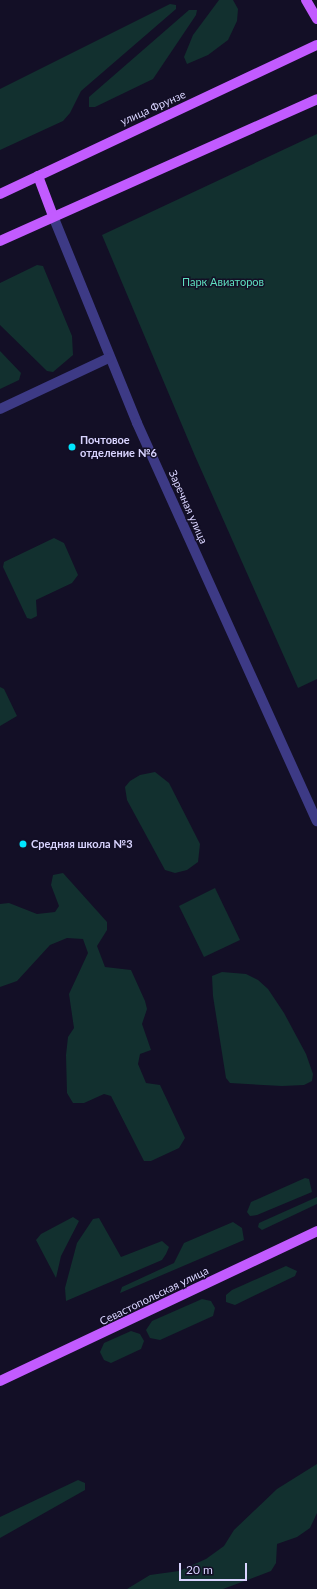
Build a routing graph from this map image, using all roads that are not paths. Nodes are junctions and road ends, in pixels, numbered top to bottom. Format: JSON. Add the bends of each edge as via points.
{"nodes":[{"id":1,"x":306,"y":0,"type":"edge"},
{"id":2,"x":317,"y":19,"type":"edge"},
{"id":3,"x":317,"y":45,"type":"edge"},
{"id":4,"x":317,"y":99,"type":"edge"},
{"id":5,"x":38,"y":176,"type":"junction"},
{"id":6,"x":0,"y":194,"type":"edge"},
{"id":7,"x":53,"y":216,"type":"junction"},
{"id":8,"x":0,"y":241,"type":"edge"},
{"id":9,"x":109,"y":358,"type":"junction"},
{"id":10,"x":0,"y":409,"type":"edge"},
{"id":11,"x":317,"y":821,"type":"edge"},
{"id":12,"x":317,"y":1231,"type":"edge"},
{"id":13,"x":0,"y":1381,"type":"edge"}],
"edges":[{"from":1,"to":2,"type":"main road"},
{"from":3,"to":5,"type":"main road","name":"улица Фрунзе"},
{"from":4,"to":7,"type":"main road"},
{"from":5,"to":6,"type":"main road","name":"улица Фрунзе"},
{"from":5,"to":7,"type":"main road","name":"Заречная улица"},
{"from":7,"to":8,"type":"main road"},
{"from":7,"to":9,"type":"street","name":"Заречная улица"},
{"from":9,"to":10,"type":"street"},
{"from":9,"to":11,"type":"street","name":"Заречная улица"},
{"from":12,"to":13,"type":"main road","name":"Севастопольская улица"}]}
